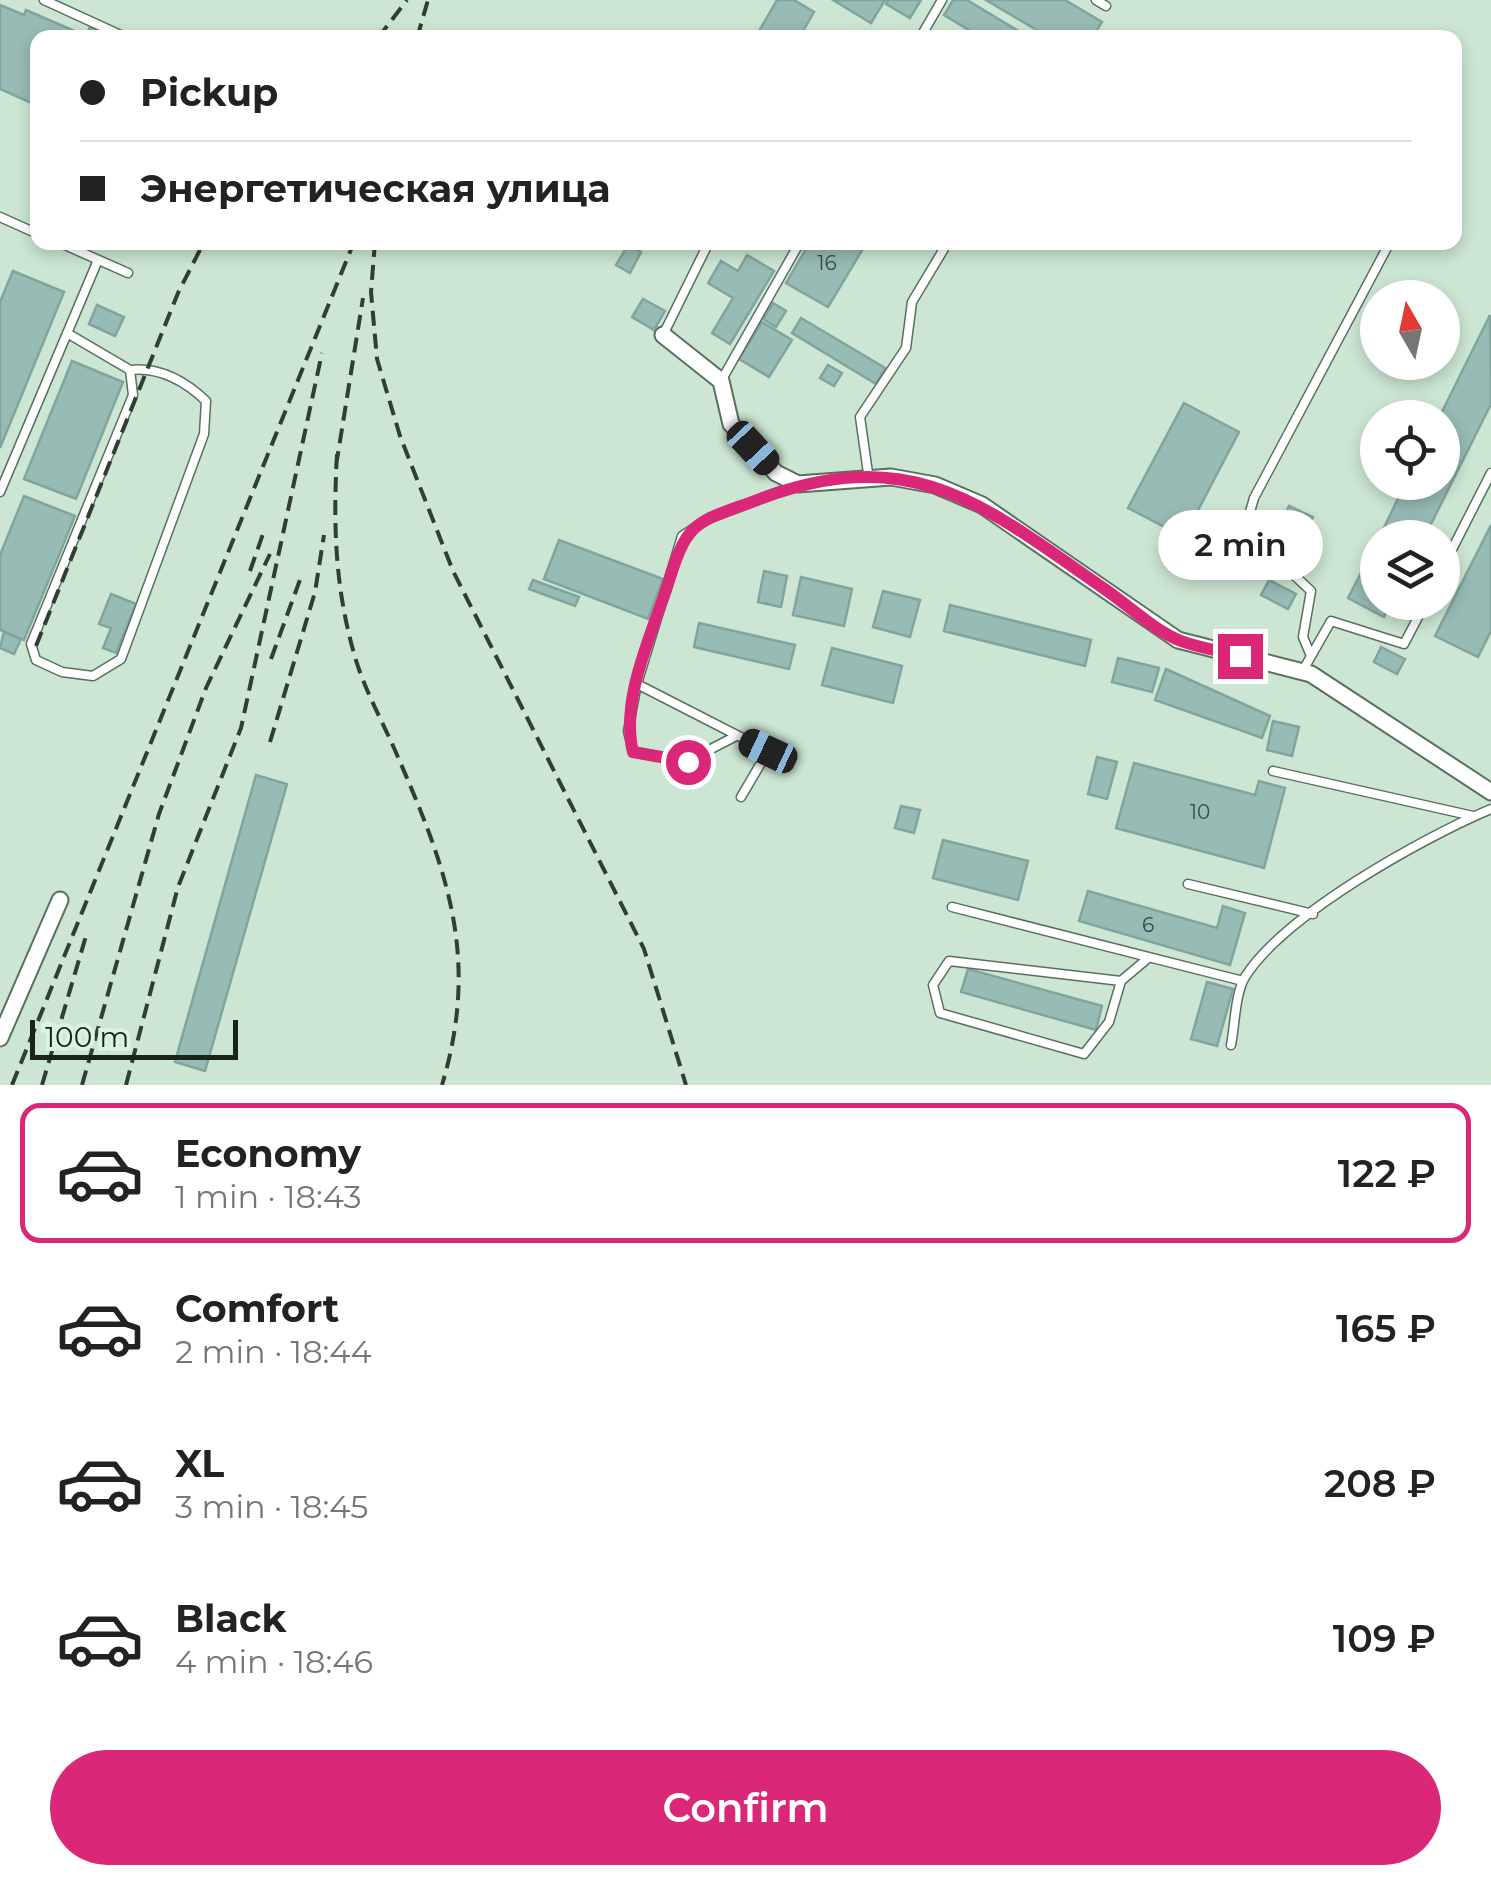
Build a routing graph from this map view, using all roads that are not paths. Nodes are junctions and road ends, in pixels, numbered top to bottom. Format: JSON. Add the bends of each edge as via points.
{"nodes":[{"id":1,"x":44,"y":0,"type":"edge"},
{"id":2,"x":942,"y":0,"type":"edge"},
{"id":3,"x":1096,"y":0,"type":"edge"},
{"id":4,"x":1106,"y":6,"type":"dead end"},
{"id":5,"x":110,"y":30,"type":"edge"},
{"id":6,"x":925,"y":30,"type":"edge"},
{"id":7,"x":0,"y":217,"type":"edge"},
{"id":8,"x":30,"y":230,"type":"edge"},
{"id":9,"x":76,"y":250,"type":"edge"},
{"id":10,"x":704,"y":250,"type":"edge"},
{"id":11,"x":795,"y":250,"type":"edge"},
{"id":12,"x":943,"y":250,"type":"edge"},
{"id":13,"x":1386,"y":250,"type":"edge"},
{"id":14,"x":98,"y":260,"type":"junction"},
{"id":15,"x":128,"y":274,"type":"dead end"},
{"id":16,"x":68,"y":333,"type":"junction"},
{"id":17,"x":663,"y":335,"type":"joint"},
{"id":18,"x":130,"y":370,"type":"junction"},
{"id":19,"x":721,"y":381,"type":"junction"},
{"id":20,"x":1491,"y":473,"type":"edge"},
{"id":21,"x":868,"y":480,"type":"junction"},
{"id":22,"x":798,"y":484,"type":"junction"},
{"id":23,"x":0,"y":492,"type":"edge"},
{"id":24,"x":1460,"y":534,"type":"edge"},
{"id":25,"x":1417,"y":620,"type":"edge"},
{"id":26,"x":1311,"y":656,"type":"junction"},
{"id":27,"x":1302,"y":672,"type":"junction"},
{"id":28,"x":637,"y":684,"type":"junction"},
{"id":29,"x":736,"y":736,"type":"junction"},
{"id":30,"x":1273,"y":771,"type":"dead end"},
{"id":31,"x":1491,"y":792,"type":"edge"},
{"id":32,"x":741,"y":798,"type":"dead end"},
{"id":33,"x":1491,"y":809,"type":"edge"},
{"id":34,"x":1474,"y":816,"type":"junction"},
{"id":35,"x":1188,"y":884,"type":"dead end"},
{"id":36,"x":60,"y":900,"type":"dead end"},
{"id":37,"x":952,"y":907,"type":"dead end"},
{"id":38,"x":1313,"y":914,"type":"junction"},
{"id":39,"x":1147,"y":959,"type":"junction"},
{"id":40,"x":1122,"y":981,"type":"junction"},
{"id":41,"x":1243,"y":981,"type":"junction"},
{"id":42,"x":0,"y":1038,"type":"edge"},
{"id":43,"x":1232,"y":1045,"type":"dead end"}],
"edges":[{"from":1,"to":5,"type":"lane"},
{"from":2,"to":6,"type":"lane"},
{"from":3,"to":4,"type":"lane"},
{"from":7,"to":8,"type":"lane"},
{"from":9,"to":14,"type":"lane"},
{"from":10,"to":17,"type":"lane"},
{"from":11,"to":19,"type":"lane"},
{"from":12,"to":21,"type":"lane","via":[[912,302],[906,348],[860,417]]},
{"from":13,"to":26,"type":"lane","via":[[1254,498],[1245,529],[1311,591],[1303,638]]},
{"from":14,"to":15,"type":"lane"},
{"from":14,"to":16,"type":"lane"},
{"from":16,"to":18,"type":"lane"},
{"from":16,"to":23,"type":"lane"},
{"from":17,"to":19,"type":"street"},
{"from":18,"to":18,"type":"lane","via":[[132,395],[31,644],[36,660],[62,672],[94,676],[121,658],[204,434],[206,401],[192,388],[151,368]]},
{"from":19,"to":22,"type":"street","via":[[730,424],[776,473]]},
{"from":20,"to":24,"type":"lane"},
{"from":21,"to":22,"type":"street"},
{"from":21,"to":27,"type":"street","via":[[891,477],[935,486],[982,504],[1178,640]]},
{"from":22,"to":28,"type":"lane","via":[[709,518],[682,536]]},
{"from":25,"to":26,"type":"lane","via":[[1404,644],[1331,621]]},
{"from":26,"to":27,"type":"lane"},
{"from":27,"to":31,"type":"street"},
{"from":28,"to":29,"type":"lane"},
{"from":28,"to":29,"type":"lane","via":[[628,731],[633,752],[688,762]]},
{"from":29,"to":32,"type":"lane","via":[[768,751]]},
{"from":30,"to":34,"type":"lane"},
{"from":33,"to":34,"type":"lane"},
{"from":34,"to":38,"type":"lane","via":[[1407,850]]},
{"from":35,"to":38,"type":"lane"},
{"from":36,"to":42,"type":"street"},
{"from":37,"to":39,"type":"lane"},
{"from":38,"to":41,"type":"lane","via":[[1276,939]]},
{"from":39,"to":40,"type":"lane"},
{"from":39,"to":41,"type":"lane"},
{"from":40,"to":40,"type":"lane","via":[[1110,1022],[1084,1054],[940,1013],[933,984],[950,961]]},
{"from":41,"to":43,"type":"lane"}]}
